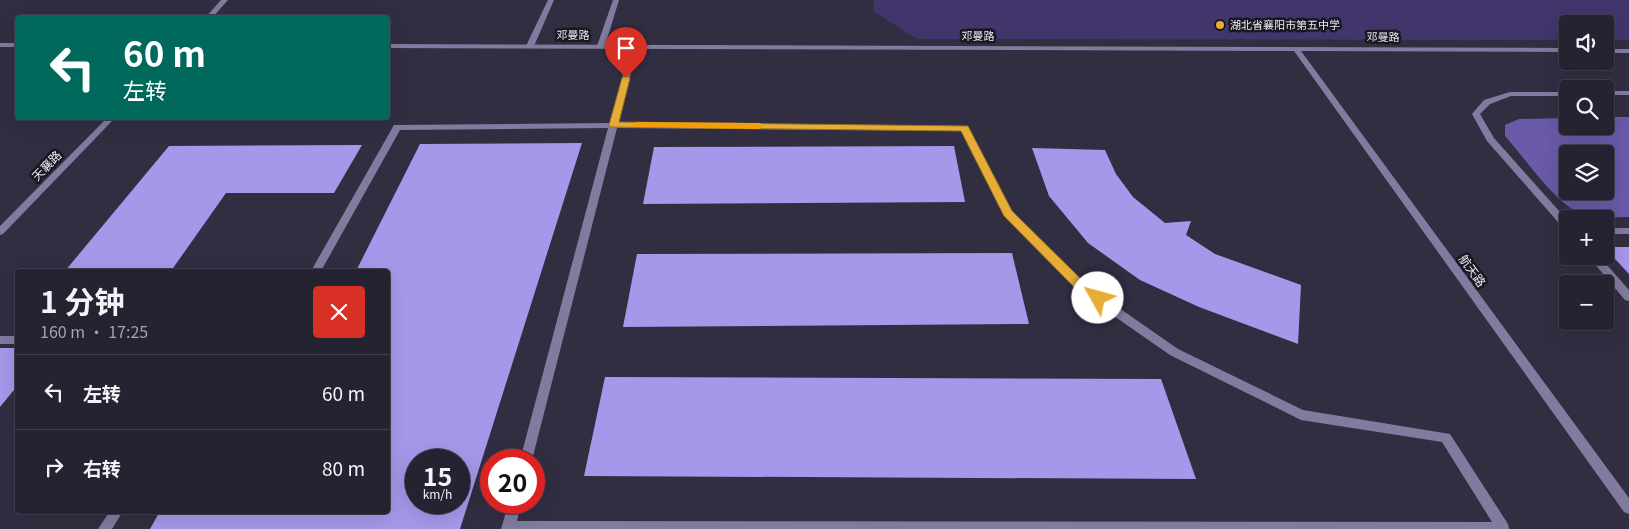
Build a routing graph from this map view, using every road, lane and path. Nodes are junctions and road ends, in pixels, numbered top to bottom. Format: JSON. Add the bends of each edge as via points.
{"nodes":[{"id":1,"x":225,"y":0,"type":"edge"},
{"id":2,"x":551,"y":0,"type":"edge"},
{"id":3,"x":616,"y":0,"type":"edge"},
{"id":4,"x":211,"y":15,"type":"edge"},
{"id":5,"x":0,"y":45,"type":"edge"},
{"id":6,"x":15,"y":45,"type":"edge"},
{"id":7,"x":390,"y":46,"type":"edge"},
{"id":8,"x":530,"y":46,"type":"junction"},
{"id":9,"x":601,"y":46,"type":"junction"},
{"id":10,"x":634,"y":46,"type":"junction"},
{"id":11,"x":1295,"y":48,"type":"junction"},
{"id":12,"x":1559,"y":50,"type":"edge"},
{"id":13,"x":1614,"y":51,"type":"edge"},
{"id":14,"x":1629,"y":51,"type":"edge"},
{"id":15,"x":1614,"y":93,"type":"edge"},
{"id":16,"x":1629,"y":93,"type":"edge"},
{"id":17,"x":1559,"y":94,"type":"edge"},
{"id":18,"x":109,"y":120,"type":"edge"},
{"id":19,"x":614,"y":125,"type":"junction"},
{"id":20,"x":1559,"y":218,"type":"edge"},
{"id":21,"x":1614,"y":231,"type":"edge"},
{"id":22,"x":1629,"y":231,"type":"edge"},
{"id":23,"x":0,"y":232,"type":"edge"},
{"id":24,"x":1601,"y":265,"type":"edge"},
{"id":25,"x":317,"y":269,"type":"edge"},
{"id":26,"x":1629,"y":297,"type":"edge"},
{"id":27,"x":0,"y":340,"type":"edge"},
{"id":28,"x":15,"y":340,"type":"edge"},
{"id":29,"x":529,"y":449,"type":"edge"},
{"id":30,"x":1629,"y":508,"type":"edge"},
{"id":31,"x":115,"y":514,"type":"edge"},
{"id":32,"x":512,"y":514,"type":"edge"},
{"id":33,"x":508,"y":528,"type":"edge"},
{"id":34,"x":105,"y":529,"type":"edge"}],
"edges":[{"from":1,"to":4,"type":"street"},
{"from":2,"to":8,"type":"street"},
{"from":3,"to":9,"type":"street"},
{"from":5,"to":6,"type":"street"},
{"from":7,"to":8,"type":"street","name":"邓曼路"},
{"from":8,"to":9,"type":"street","name":"邓曼路"},
{"from":9,"to":10,"type":"street","name":"邓曼路"},
{"from":10,"to":11,"type":"street","name":"邓曼路"},
{"from":10,"to":19,"type":"street"},
{"from":11,"to":12,"type":"street","name":"邓曼路"},
{"from":11,"to":30,"type":"street","name":"航天路"},
{"from":13,"to":14,"type":"street"},
{"from":15,"to":16,"type":"street"},
{"from":17,"to":20,"type":"street","via":[[1510,94],[1487,102],[1476,114],[1490,139]]},
{"from":18,"to":23,"type":"street","name":"天襄路"},
{"from":19,"to":25,"type":"street","via":[[397,127]]},
{"from":19,"to":29,"type":"street"},
{"from":19,"to":33,"type":"street","via":[[964,128],[1008,213],[1082,288],[1174,352],[1301,415],[1446,438],[1504,528]]},
{"from":21,"to":22,"type":"street"},
{"from":24,"to":26,"type":"street"},
{"from":27,"to":28,"type":"street"},
{"from":31,"to":34,"type":"street"},
{"from":32,"to":33,"type":"street"}]}
